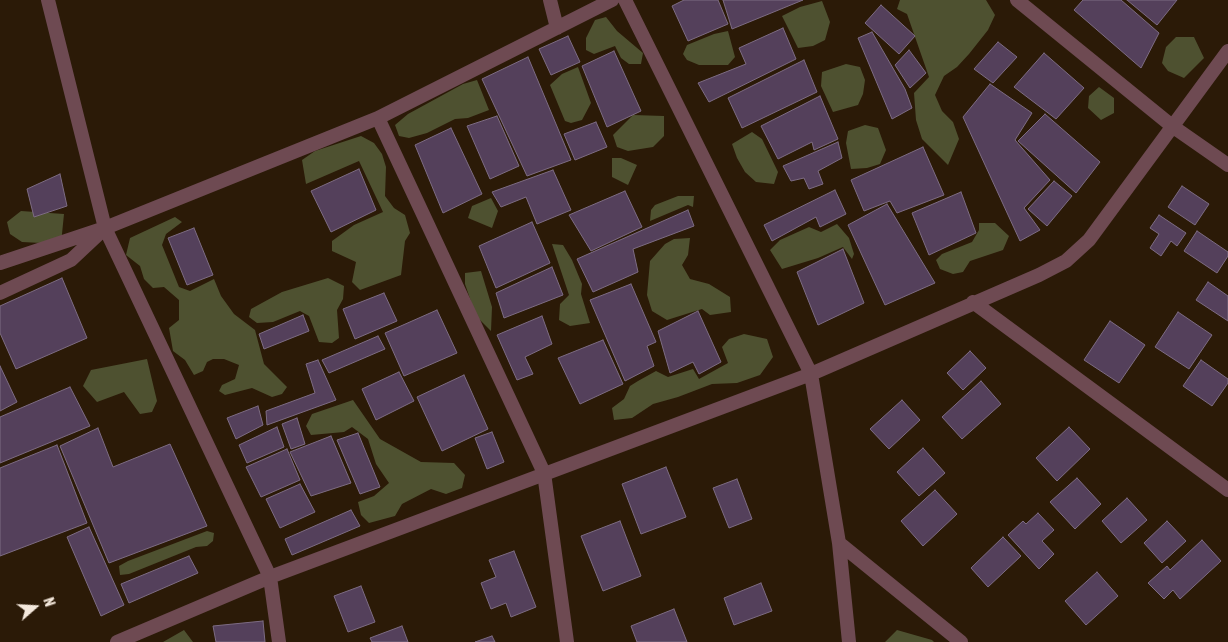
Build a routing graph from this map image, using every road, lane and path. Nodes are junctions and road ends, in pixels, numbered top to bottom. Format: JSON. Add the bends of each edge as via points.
{"nodes":[{"id":1,"x":48,"y":0,"type":"edge"},
{"id":2,"x":550,"y":0,"type":"edge"},
{"id":3,"x":612,"y":0,"type":"edge"},
{"id":4,"x":625,"y":0,"type":"edge"},
{"id":5,"x":1017,"y":0,"type":"edge"},
{"id":6,"x":557,"y":28,"type":"junction"},
{"id":7,"x":1228,"y":51,"type":"edge"},
{"id":8,"x":378,"y":118,"type":"junction"},
{"id":9,"x":1172,"y":126,"type":"junction"},
{"id":10,"x":1228,"y":165,"type":"edge"},
{"id":11,"x":105,"y":228,"type":"junction"},
{"id":12,"x":0,"y":264,"type":"edge"},
{"id":13,"x":0,"y":294,"type":"edge"},
{"id":14,"x":973,"y":302,"type":"junction"},
{"id":15,"x":811,"y":374,"type":"junction"},
{"id":16,"x":544,"y":473,"type":"junction"},
{"id":17,"x":1228,"y":490,"type":"edge"},
{"id":18,"x":839,"y":543,"type":"junction"},
{"id":19,"x":270,"y":577,"type":"junction"},
{"id":20,"x":117,"y":642,"type":"edge"},
{"id":21,"x":279,"y":642,"type":"edge"},
{"id":22,"x":567,"y":642,"type":"edge"},
{"id":23,"x":849,"y":642,"type":"edge"},
{"id":24,"x":961,"y":642,"type":"edge"}],
"edges":[{"from":1,"to":11,"type":"street"},
{"from":2,"to":6,"type":"street"},
{"from":3,"to":6,"type":"street"},
{"from":4,"to":15,"type":"street"},
{"from":5,"to":9,"type":"street"},
{"from":6,"to":8,"type":"street"},
{"from":7,"to":9,"type":"street"},
{"from":8,"to":11,"type":"street"},
{"from":8,"to":16,"type":"street"},
{"from":9,"to":10,"type":"street"},
{"from":9,"to":14,"type":"street","via":[[1089,240],[1066,261]]},
{"from":11,"to":12,"type":"street"},
{"from":11,"to":13,"type":"street","via":[[71,260]]},
{"from":11,"to":19,"type":"street"},
{"from":14,"to":15,"type":"street"},
{"from":14,"to":17,"type":"street"},
{"from":15,"to":16,"type":"street"},
{"from":15,"to":18,"type":"street"},
{"from":16,"to":19,"type":"street"},
{"from":16,"to":22,"type":"street"},
{"from":18,"to":23,"type":"street"},
{"from":18,"to":24,"type":"street"},
{"from":19,"to":20,"type":"street"},
{"from":19,"to":21,"type":"street"}]}
